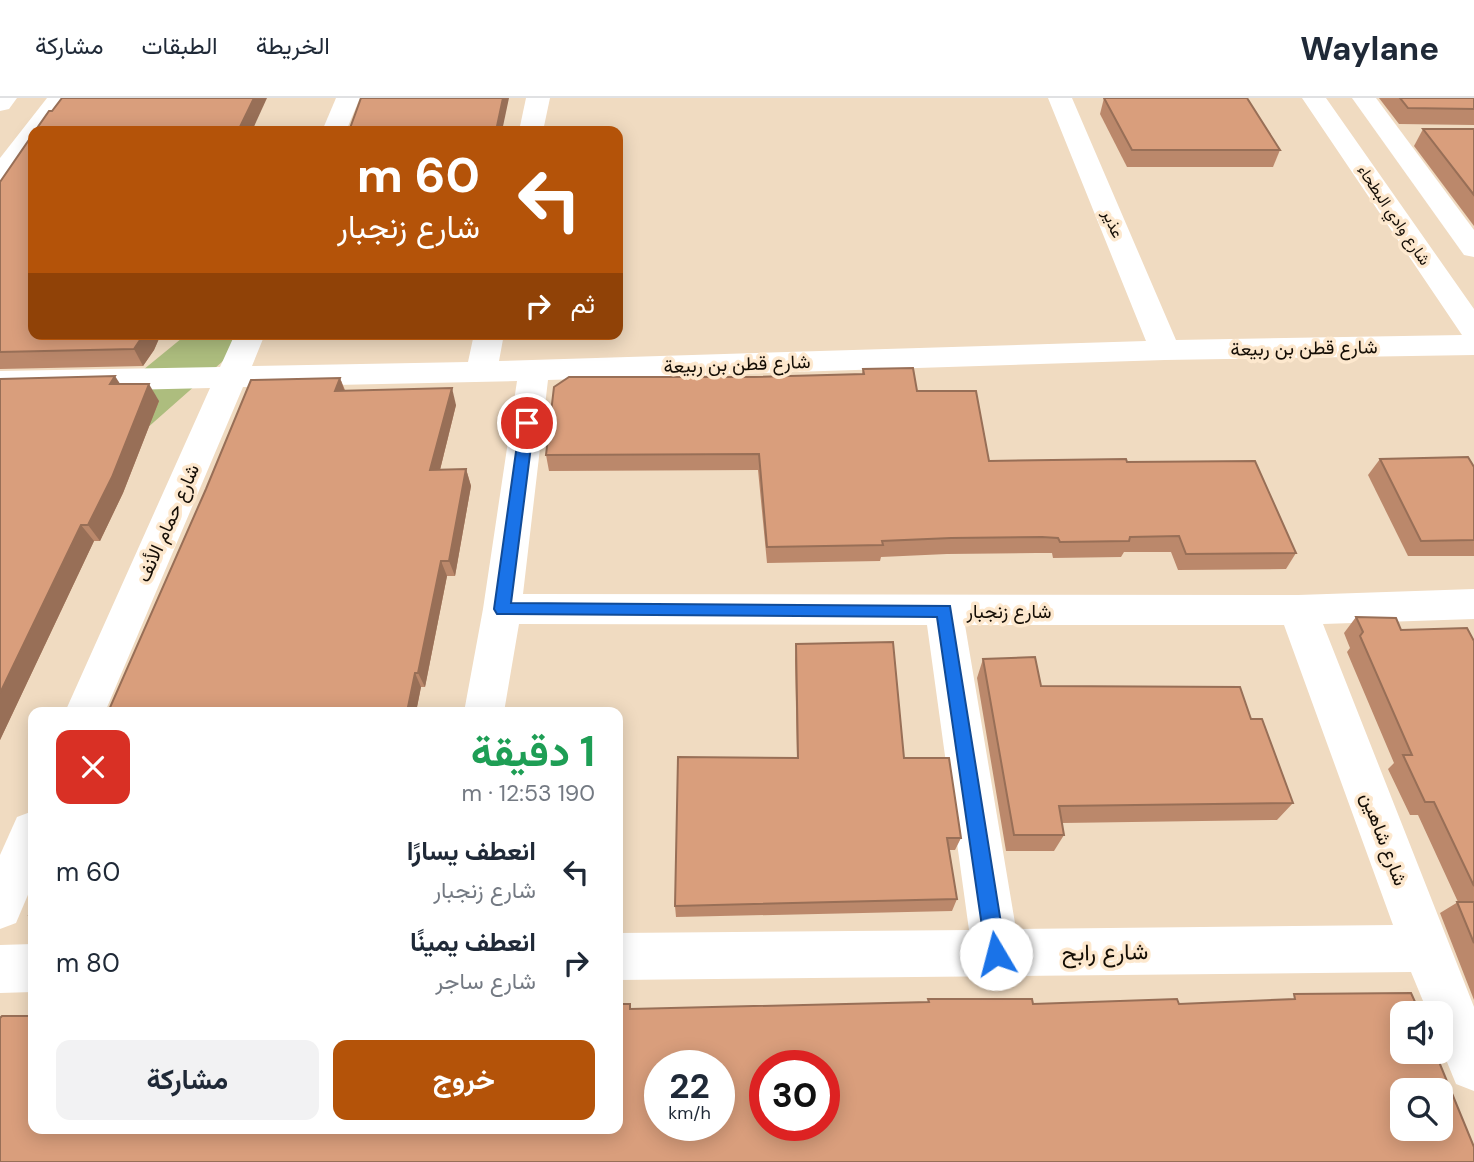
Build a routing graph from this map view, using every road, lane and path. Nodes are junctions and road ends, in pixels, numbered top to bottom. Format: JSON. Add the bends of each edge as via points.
{"nodes":[{"id":1,"x":5,"y":98,"type":"edge"},
{"id":2,"x":59,"y":98,"type":"edge"},
{"id":3,"x":348,"y":98,"type":"edge"},
{"id":4,"x":538,"y":98,"type":"edge"},
{"id":5,"x":1060,"y":98,"type":"edge"},
{"id":6,"x":1314,"y":98,"type":"edge"},
{"id":7,"x":1364,"y":98,"type":"edge"},
{"id":8,"x":0,"y":104,"type":"edge"},
{"id":9,"x":38,"y":126,"type":"edge"},
{"id":10,"x":336,"y":126,"type":"edge"},
{"id":11,"x":532,"y":126,"type":"edge"},
{"id":12,"x":1391,"y":135,"type":"junction"},
{"id":13,"x":1418,"y":135,"type":"dead end"},
{"id":14,"x":28,"y":140,"type":"edge"},
{"id":15,"x":0,"y":176,"type":"edge"},
{"id":16,"x":1474,"y":249,"type":"edge"},
{"id":17,"x":1474,"y":331,"type":"edge"},
{"id":18,"x":248,"y":340,"type":"edge"},
{"id":19,"x":488,"y":340,"type":"edge"},
{"id":20,"x":1474,"y":345,"type":"edge"},
{"id":21,"x":1165,"y":349,"type":"junction"},
{"id":22,"x":534,"y":370,"type":"junction"},
{"id":23,"x":481,"y":372,"type":"junction"},
{"id":24,"x":233,"y":376,"type":"junction"},
{"id":25,"x":0,"y":382,"type":"edge"},
{"id":26,"x":1474,"y":604,"type":"edge"},
{"id":27,"x":502,"y":609,"type":"junction"},
{"id":28,"x":1298,"y":610,"type":"junction"},
{"id":29,"x":944,"y":611,"type":"junction"},
{"id":30,"x":87,"y":707,"type":"edge"},
{"id":31,"x":485,"y":707,"type":"edge"},
{"id":32,"x":28,"y":842,"type":"edge"},
{"id":33,"x":0,"y":906,"type":"edge"},
{"id":34,"x":1425,"y":948,"type":"junction"},
{"id":35,"x":996,"y":954,"type":"junction"},
{"id":36,"x":623,"y":957,"type":"edge"},
{"id":37,"x":28,"y":968,"type":"edge"},
{"id":38,"x":0,"y":969,"type":"edge"},
{"id":39,"x":1474,"y":1066,"type":"edge"}],
"edges":[{"from":1,"to":8,"type":"street"},
{"from":2,"to":9,"type":"street"},
{"from":3,"to":10,"type":"street"},
{"from":4,"to":11,"type":"street"},
{"from":5,"to":21,"type":"street","name":"عذير"},
{"from":6,"to":17,"type":"street","name":"شارع وادي البطحاء"},
{"from":7,"to":12,"type":"street"},
{"from":12,"to":13,"type":"street"},
{"from":12,"to":16,"type":"street"},
{"from":14,"to":15,"type":"street"},
{"from":18,"to":24,"type":"street","name":"شارع حمام الأنف"},
{"from":19,"to":23,"type":"street"},
{"from":20,"to":21,"type":"street","name":"شارع قطن بن ربيعة"},
{"from":21,"to":22,"type":"street","name":"شارع قطن بن ربيعة"},
{"from":22,"to":23,"type":"street","name":"شارع قطن بن ربيعة"},
{"from":22,"to":27,"type":"street"},
{"from":23,"to":24,"type":"street","name":"شارع قطن بن ربيعة"},
{"from":24,"to":25,"type":"street","name":"شارع قطن بن ربيعة"},
{"from":24,"to":30,"type":"street","name":"شارع حمام الأنف"},
{"from":26,"to":28,"type":"street","name":"شارع زنجبار"},
{"from":27,"to":29,"type":"street","name":"شارع زنجبار"},
{"from":27,"to":31,"type":"street"},
{"from":28,"to":29,"type":"street","name":"شارع زنجبار"},
{"from":28,"to":34,"type":"street","name":"شارع شاهين"},
{"from":29,"to":35,"type":"street"},
{"from":32,"to":33,"type":"street"},
{"from":34,"to":35,"type":"street","name":"شارع رابح"},
{"from":34,"to":39,"type":"street","name":"شارع شاهين"},
{"from":35,"to":36,"type":"street","name":"شارع رابح"},
{"from":37,"to":38,"type":"street"}]}
